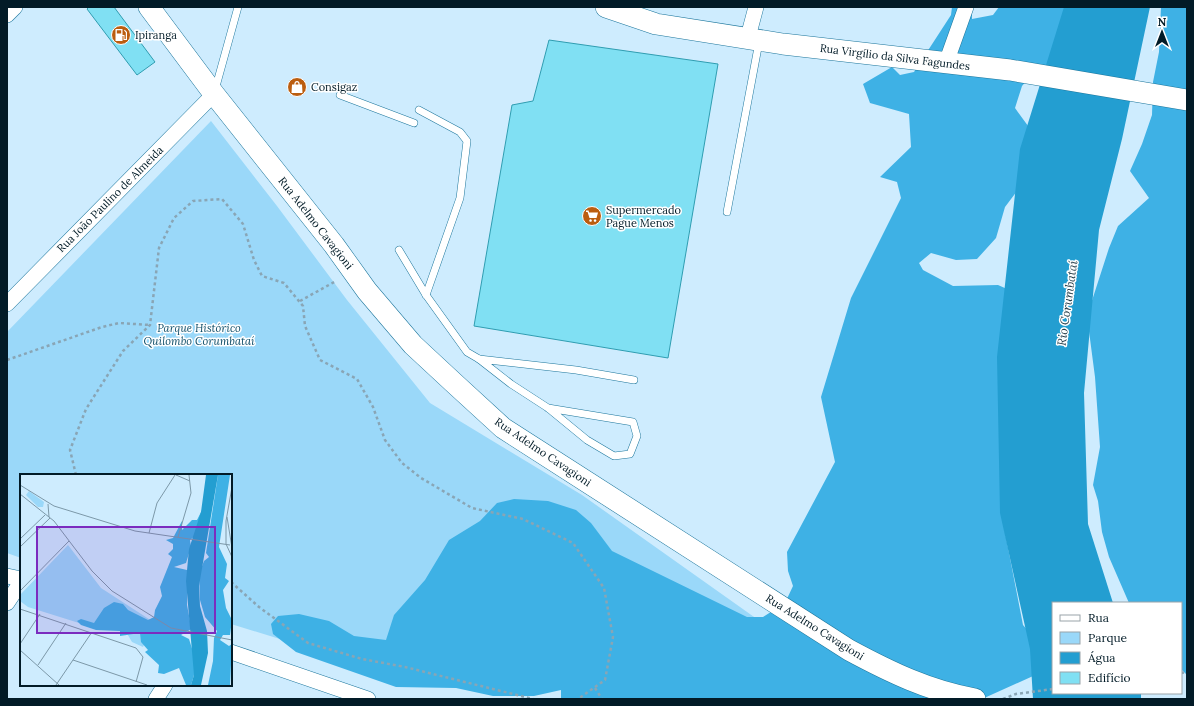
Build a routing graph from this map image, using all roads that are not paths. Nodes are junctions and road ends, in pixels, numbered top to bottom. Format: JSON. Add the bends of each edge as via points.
{"nodes":[{"id":1,"x":15,"y":7,"type":"edge"},
{"id":2,"x":149,"y":7,"type":"edge"},
{"id":3,"x":238,"y":7,"type":"edge"},
{"id":4,"x":606,"y":7,"type":"edge"},
{"id":5,"x":756,"y":7,"type":"edge"},
{"id":6,"x":966,"y":7,"type":"edge"},
{"id":7,"x":7,"y":15,"type":"edge"},
{"id":8,"x":754,"y":38,"type":"junction"},
{"id":9,"x":946,"y":63,"type":"junction"},
{"id":10,"x":214,"y":94,"type":"junction"},
{"id":11,"x":340,"y":95,"type":"dead end"},
{"id":12,"x":1187,"y":100,"type":"edge"},
{"id":13,"x":419,"y":110,"type":"dead end"},
{"id":14,"x":414,"y":123,"type":"dead end"},
{"id":15,"x":727,"y":212,"type":"dead end"},
{"id":16,"x":399,"y":250,"type":"dead end"},
{"id":17,"x":426,"y":295,"type":"junction"},
{"id":18,"x":7,"y":304,"type":"edge"},
{"id":19,"x":479,"y":359,"type":"junction"},
{"id":20,"x":634,"y":380,"type":"dead end"},
{"id":21,"x":548,"y":408,"type":"junction"},
{"id":22,"x":7,"y":576,"type":"edge"},
{"id":23,"x":20,"y":581,"type":"edge"},
{"id":24,"x":20,"y":583,"type":"edge"},
{"id":25,"x":7,"y":603,"type":"edge"},
{"id":26,"x":232,"y":652,"type":"edge"},
{"id":27,"x":164,"y":686,"type":"edge"},
{"id":28,"x":156,"y":699,"type":"edge"},
{"id":29,"x":368,"y":699,"type":"edge"},
{"id":30,"x":975,"y":699,"type":"edge"}],
"edges":[{"from":1,"to":7,"type":"street"},
{"from":2,"to":10,"type":"street","name":"Rua Adelmo Cavagioni"},
{"from":3,"to":10,"type":"lane"},
{"from":4,"to":8,"type":"street","name":"Rua Virgílio da Silva Fagundes","via":[[656,24]]},
{"from":5,"to":8,"type":"street"},
{"from":6,"to":9,"type":"street"},
{"from":8,"to":9,"type":"street","name":"Rua Virgílio da Silva Fagundes","via":[[783,44]]},
{"from":8,"to":15,"type":"lane"},
{"from":9,"to":12,"type":"street","name":"Rua Virgílio da Silva Fagundes","via":[[1010,70]]},
{"from":10,"to":18,"type":"street","name":"Rua João Paulino de Almeida"},
{"from":10,"to":30,"type":"street","name":"Rua Adelmo Cavagioni","via":[[367,291],[413,345],[503,428],[849,650],[898,676],[950,695]]},
{"from":11,"to":14,"type":"lane"},
{"from":13,"to":17,"type":"lane","via":[[460,132],[468,141],[460,198]]},
{"from":16,"to":17,"type":"lane"},
{"from":17,"to":19,"type":"lane","via":[[467,352]]},
{"from":19,"to":20,"type":"lane","via":[[576,370]]},
{"from":19,"to":21,"type":"lane","via":[[510,384]]},
{"from":21,"to":21,"type":"lane","via":[[633,422],[637,436],[630,454],[614,456],[587,440]]},
{"from":22,"to":23,"type":"street"},
{"from":24,"to":25,"type":"street"},
{"from":26,"to":29,"type":"street"},
{"from":27,"to":28,"type":"street"}]}
